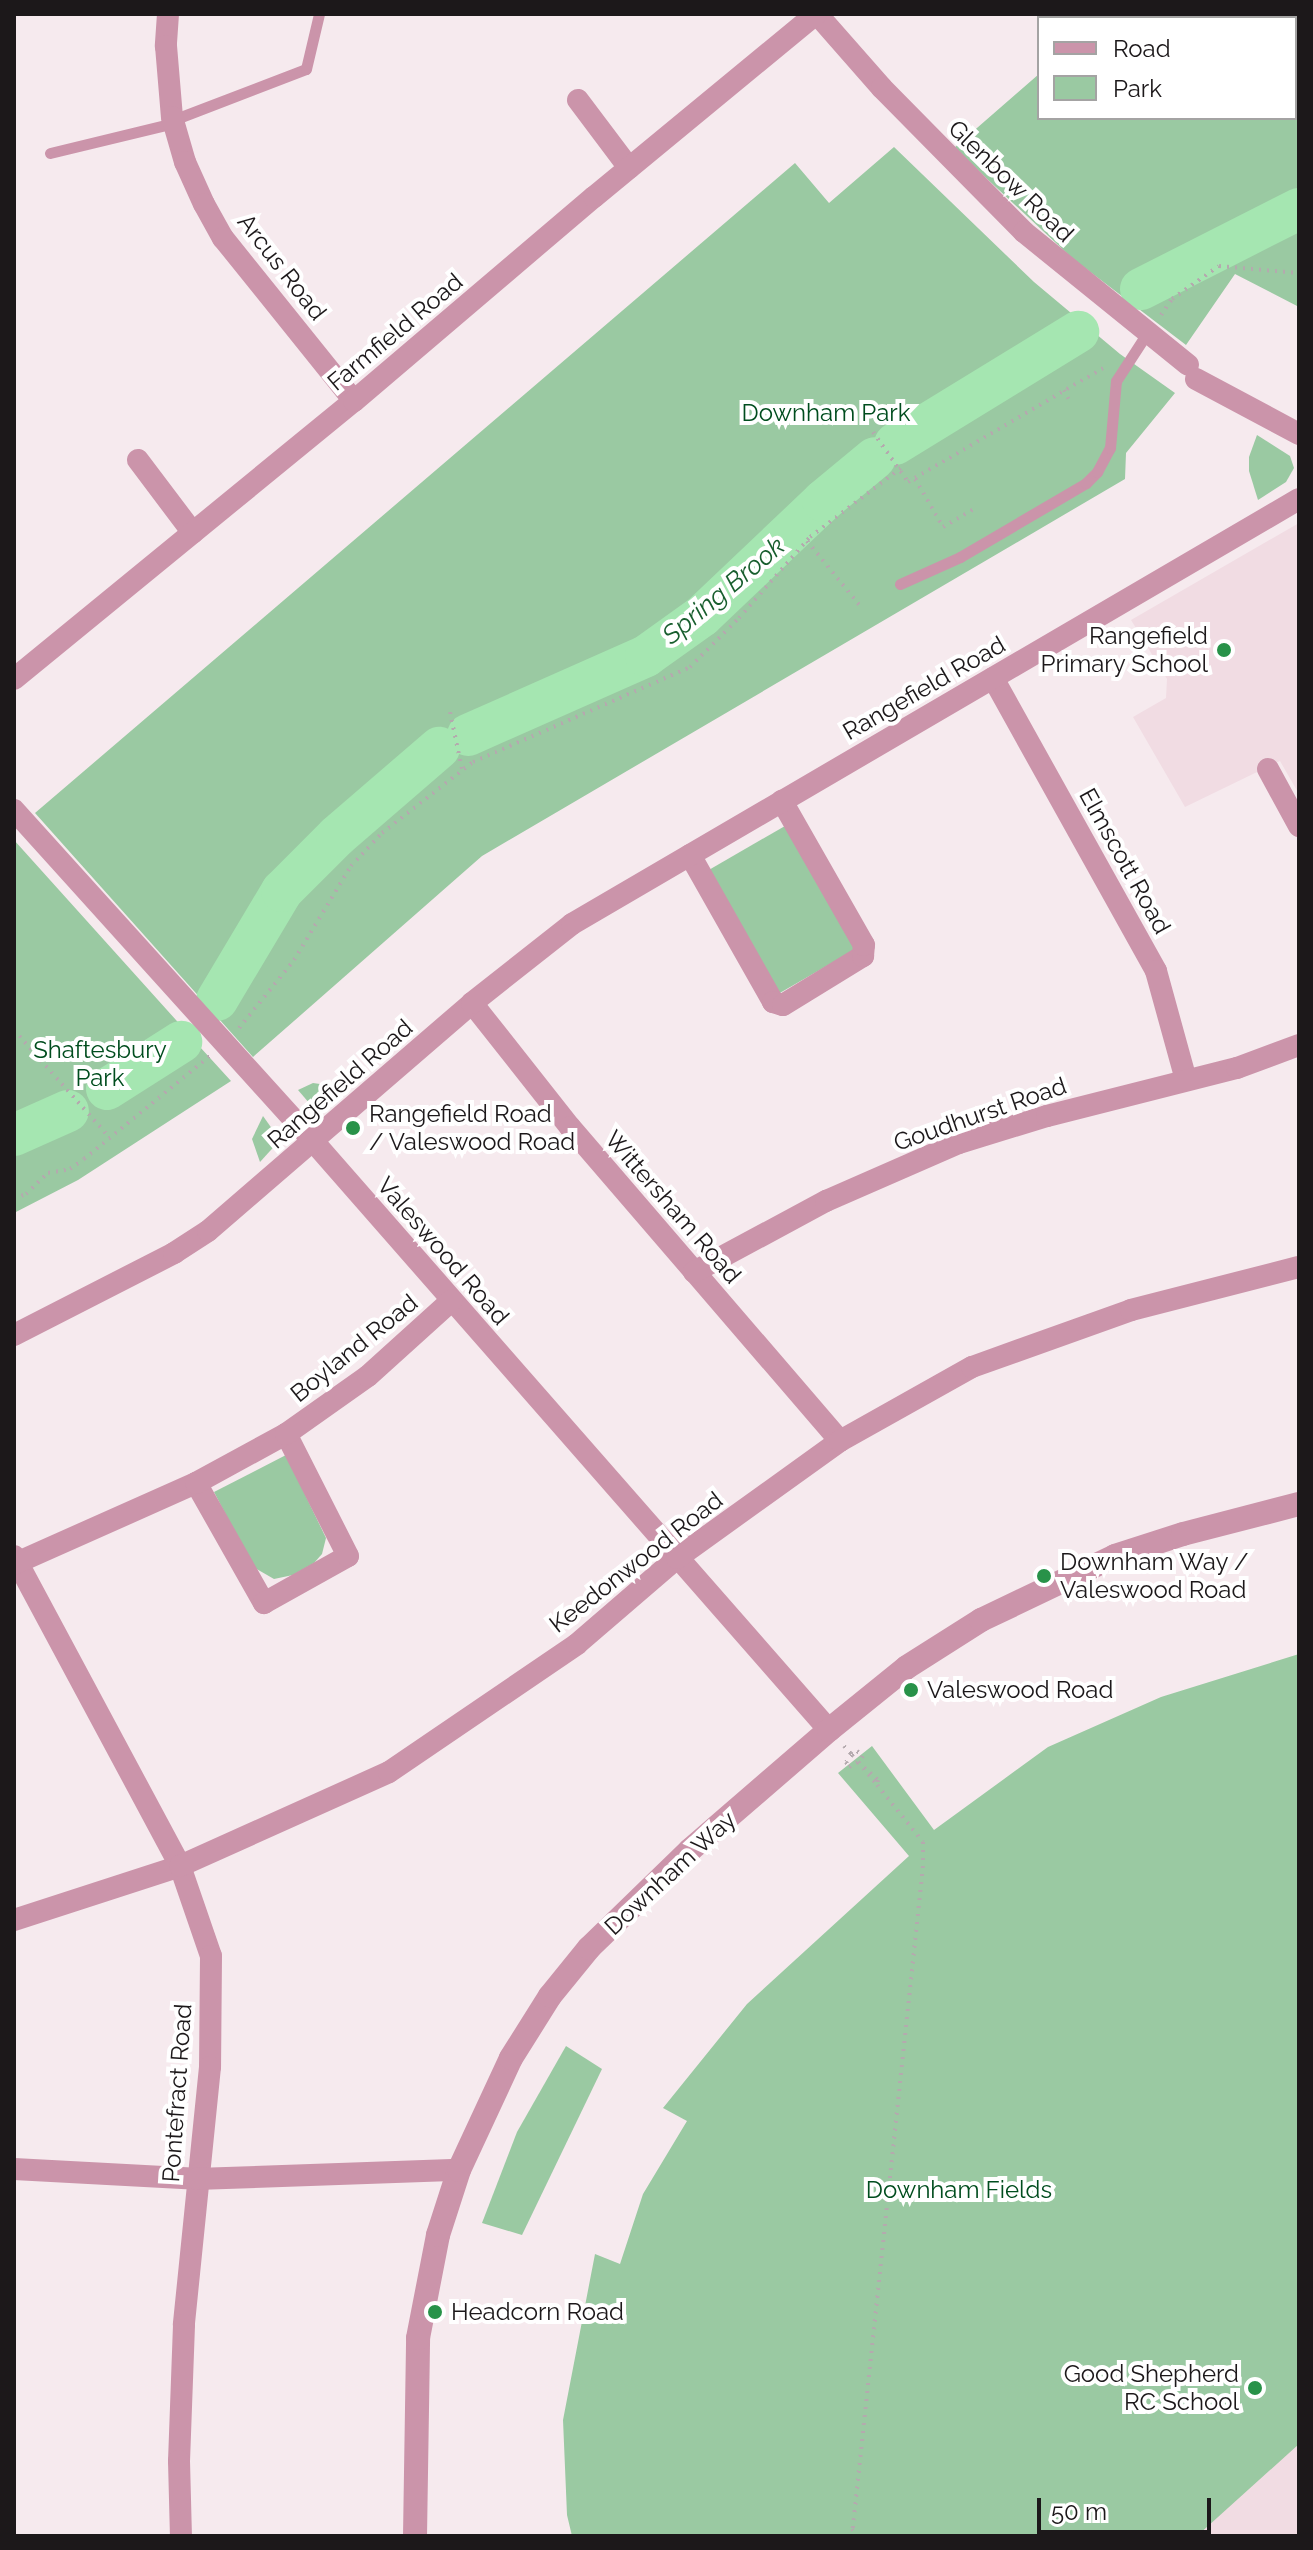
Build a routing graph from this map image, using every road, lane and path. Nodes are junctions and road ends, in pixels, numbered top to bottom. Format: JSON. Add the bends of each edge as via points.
{"nodes":[{"id":1,"x":168,"y":14,"type":"edge"},
{"id":2,"x":319,"y":14,"type":"edge"},
{"id":3,"x":817,"y":14,"type":"edge"},
{"id":4,"x":578,"y":100,"type":"dead end"},
{"id":5,"x":174,"y":122,"type":"junction"},
{"id":6,"x":50,"y":153,"type":"dead end"},
{"id":7,"x":629,"y":168,"type":"junction"},
{"id":8,"x":1299,"y":273,"type":"edge"},
{"id":9,"x":1147,"y":333,"type":"junction"},
{"id":10,"x":1111,"y":357,"type":"dead end"},
{"id":11,"x":1064,"y":390,"type":"junction"},
{"id":12,"x":1069,"y":400,"type":"dead end"},
{"id":13,"x":354,"y":401,"type":"junction"},
{"id":14,"x":1013,"y":420,"type":"junction"},
{"id":15,"x":1018,"y":429,"type":"dead end"},
{"id":16,"x":1299,"y":434,"type":"edge"},
{"id":17,"x":875,"y":435,"type":"dead end"},
{"id":18,"x":138,"y":460,"type":"dead end"},
{"id":19,"x":901,"y":468,"type":"junction"},
{"id":20,"x":915,"y":478,"type":"junction"},
{"id":21,"x":1299,"y":499,"type":"edge"},
{"id":22,"x":976,"y":508,"type":"dead end"},
{"id":23,"x":193,"y":533,"type":"junction"},
{"id":24,"x":807,"y":541,"type":"junction"},
{"id":25,"x":900,"y":584,"type":"dead end"},
{"id":26,"x":861,"y":607,"type":"dead end"},
{"id":27,"x":993,"y":678,"type":"junction"},
{"id":28,"x":14,"y":679,"type":"edge"},
{"id":29,"x":450,"y":712,"type":"dead end"},
{"id":30,"x":462,"y":769,"type":"junction"},
{"id":31,"x":1268,"y":769,"type":"dead end"},
{"id":32,"x":782,"y":801,"type":"junction"},
{"id":33,"x":14,"y":810,"type":"edge"},
{"id":34,"x":1299,"y":826,"type":"edge"},
{"id":35,"x":690,"y":855,"type":"junction"},
{"id":36,"x":472,"y":1003,"type":"junction"},
{"id":37,"x":14,"y":1030,"type":"edge"},
{"id":38,"x":226,"y":1043,"type":"junction"},
{"id":39,"x":1299,"y":1045,"type":"edge"},
{"id":40,"x":1186,"y":1080,"type":"junction"},
{"id":41,"x":109,"y":1137,"type":"junction"},
{"id":42,"x":313,"y":1141,"type":"junction"},
{"id":43,"x":14,"y":1199,"type":"edge"},
{"id":44,"x":1299,"y":1267,"type":"edge"},
{"id":45,"x":694,"y":1272,"type":"junction"},
{"id":46,"x":452,"y":1300,"type":"junction"},
{"id":47,"x":14,"y":1335,"type":"edge"},
{"id":48,"x":286,"y":1434,"type":"junction"},
{"id":49,"x":840,"y":1441,"type":"junction"},
{"id":50,"x":196,"y":1483,"type":"junction"},
{"id":51,"x":1299,"y":1504,"type":"edge"},
{"id":52,"x":677,"y":1558,"type":"junction"},
{"id":53,"x":15,"y":1561,"type":"edge"},
{"id":54,"x":829,"y":1730,"type":"junction"},
{"id":55,"x":852,"y":1755,"type":"junction"},
{"id":56,"x":858,"y":1762,"type":"junction"},
{"id":57,"x":180,"y":1866,"type":"junction"},
{"id":58,"x":14,"y":1920,"type":"edge"},
{"id":59,"x":14,"y":2169,"type":"edge"},
{"id":60,"x":459,"y":2170,"type":"junction"},
{"id":61,"x":196,"y":2179,"type":"junction"},
{"id":62,"x":852,"y":2529,"type":"junction"},
{"id":63,"x":181,"y":2536,"type":"edge"},
{"id":64,"x":415,"y":2536,"type":"edge"},
{"id":65,"x":852,"y":2536,"type":"edge"},
{"id":66,"x":858,"y":2536,"type":"edge"}],
"edges":[{"from":1,"to":5,"type":"street","name":"Arcus Road"},
{"from":2,"to":5,"type":"lane","via":[[306,69]]},
{"from":3,"to":7,"type":"street","name":"Farmfield Road"},
{"from":3,"to":9,"type":"street","name":"Glenbow Road","via":[[902,110],[1024,232]]},
{"from":4,"to":7,"type":"street"},
{"from":5,"to":6,"type":"lane"},
{"from":5,"to":13,"type":"street","name":"Arcus Road","via":[[185,162],[223,238]]},
{"from":7,"to":13,"type":"street","name":"Farmfield Road"},
{"from":8,"to":9,"type":"path","via":[[1219,266],[1172,299]]},
{"from":9,"to":16,"type":"street","name":"Glenbow Road","via":[[1192,372]]},
{"from":9,"to":25,"type":"lane","via":[[1116,381],[1110,448],[1086,483],[960,557]]},
{"from":10,"to":11,"type":"path"},
{"from":11,"to":12,"type":"path"},
{"from":11,"to":14,"type":"path"},
{"from":13,"to":23,"type":"street","name":"Farmfield Road"},
{"from":14,"to":15,"type":"path"},
{"from":14,"to":20,"type":"path"},
{"from":17,"to":19,"type":"path"},
{"from":18,"to":23,"type":"street"},
{"from":19,"to":20,"type":"path","via":[[908,482]]},
{"from":19,"to":24,"type":"path"},
{"from":20,"to":22,"type":"path","via":[[943,527]]},
{"from":21,"to":27,"type":"street","name":"Rangefield Road"},
{"from":23,"to":28,"type":"street","name":"Farmfield Road"},
{"from":24,"to":26,"type":"path"},
{"from":24,"to":30,"type":"path","via":[[690,667]]},
{"from":27,"to":32,"type":"street","name":"Rangefield Road"},
{"from":27,"to":40,"type":"street","name":"Elmscott Road","via":[[1156,971]]},
{"from":29,"to":30,"type":"path"},
{"from":30,"to":38,"type":"path","via":[[365,848],[281,979]]},
{"from":31,"to":34,"type":"street"},
{"from":32,"to":35,"type":"street","name":"Rangefield Road"},
{"from":32,"to":35,"type":"street","via":[[864,945],[863,956],[783,1005],[773,1002]]},
{"from":33,"to":38,"type":"street","name":"Valeswood Road"},
{"from":35,"to":36,"type":"street","name":"Rangefield Road","via":[[572,924]]},
{"from":36,"to":42,"type":"street","name":"Rangefield Road"},
{"from":36,"to":45,"type":"street","name":"Wittersham Road"},
{"from":37,"to":41,"type":"path"},
{"from":38,"to":41,"type":"path"},
{"from":38,"to":42,"type":"street","name":"Valeswood Road"},
{"from":39,"to":40,"type":"street","name":"Goudhurst Road"},
{"from":40,"to":45,"type":"street","name":"Goudhurst Road","via":[[959,1143],[826,1201]]},
{"from":41,"to":43,"type":"path","via":[[70,1169],[48,1173]]},
{"from":42,"to":46,"type":"street","name":"Valeswood Road"},
{"from":42,"to":47,"type":"street","name":"Rangefield Road","via":[[197,1238]]},
{"from":44,"to":49,"type":"street","name":"Keedonwood Road","via":[[1065,1331],[972,1367]]},
{"from":45,"to":49,"type":"street","name":"Wittersham Road"},
{"from":46,"to":48,"type":"street","name":"Boyland Road","via":[[368,1376]]},
{"from":46,"to":52,"type":"street","name":"Valeswood Road"},
{"from":48,"to":50,"type":"street","name":"Boyland Road"},
{"from":48,"to":50,"type":"street","name":"Boyland Road","via":[[348,1556],[264,1603]]},
{"from":49,"to":52,"type":"street","name":"Keedonwood Road"},
{"from":50,"to":53,"type":"street","name":"Boyland Road"},
{"from":51,"to":54,"type":"street","name":"Downham Way","via":[[1115,1556],[1053,1585],[981,1620],[907,1667]]},
{"from":52,"to":54,"type":"street","name":"Valeswood Road"},
{"from":52,"to":57,"type":"street","name":"Keedonwood Road","via":[[577,1644],[389,1772]]},
{"from":53,"to":57,"type":"street","name":"Pontefract Road"},
{"from":54,"to":55,"type":"path"},
{"from":54,"to":60,"type":"street","name":"Downham Way","via":[[690,1850],[589,1948],[550,1996],[511,2058]]},
{"from":55,"to":56,"type":"path","via":[[857,1751],[863,1756]]},
{"from":55,"to":56,"type":"path","via":[[846,1762],[849,1767]]},
{"from":56,"to":62,"type":"path","via":[[878,1780],[923,1842],[923,1866]]},
{"from":57,"to":58,"type":"street","name":"Keedonwood Road"},
{"from":57,"to":61,"type":"street","name":"Pontefract Road","via":[[211,1956],[210,2067]]},
{"from":59,"to":61,"type":"street"},
{"from":60,"to":61,"type":"street"},
{"from":60,"to":64,"type":"street","name":"Downham Way","via":[[438,2235],[419,2325]]},
{"from":61,"to":63,"type":"street","name":"Pontefract Road","via":[[184,2325]]},
{"from":62,"to":65,"type":"path"},
{"from":62,"to":66,"type":"path"}]}
